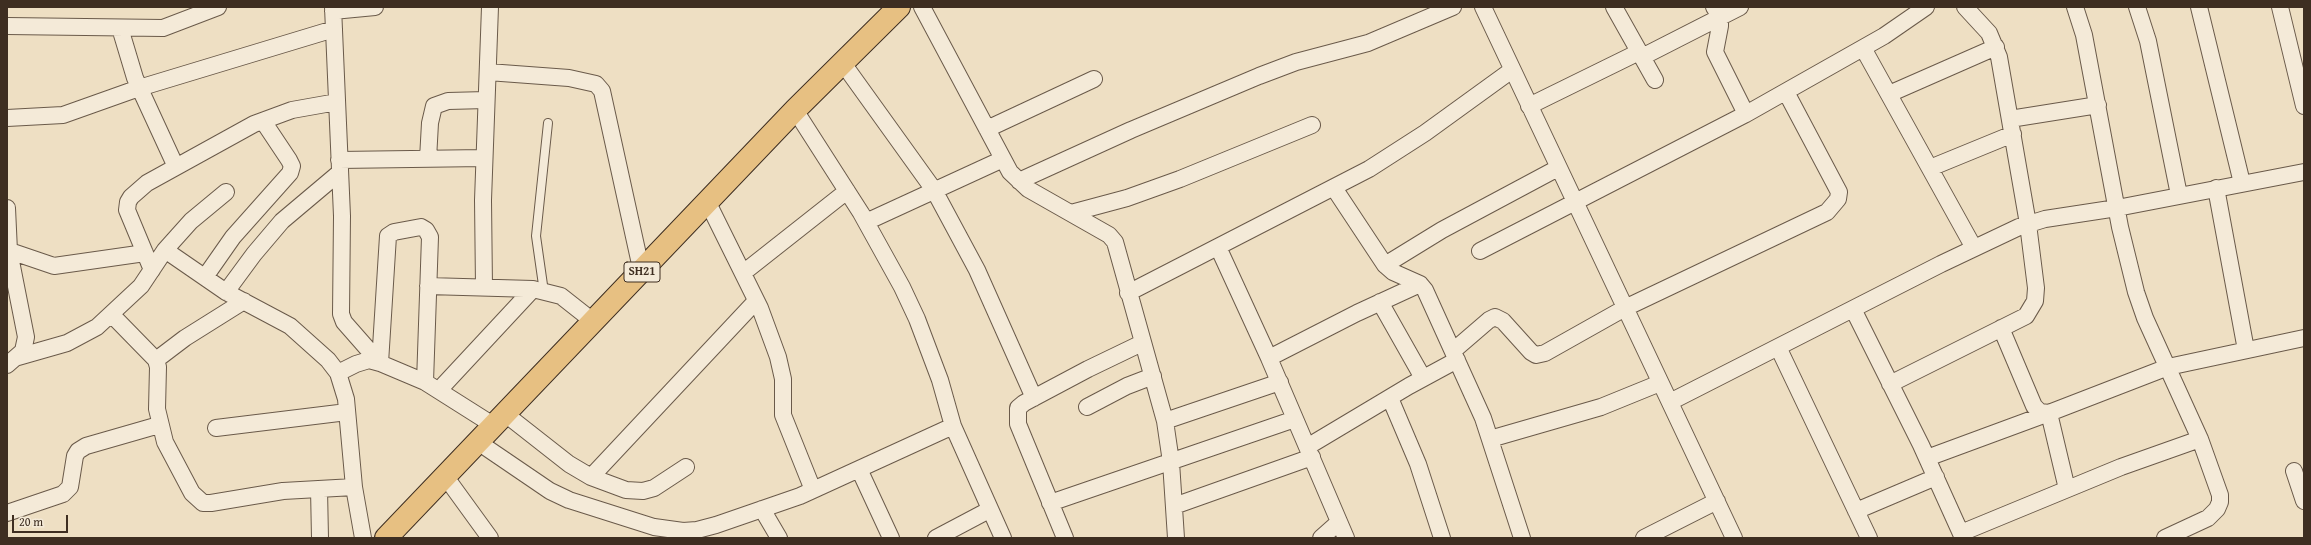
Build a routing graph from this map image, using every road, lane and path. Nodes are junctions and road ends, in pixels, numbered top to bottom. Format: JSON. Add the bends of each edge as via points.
{"nodes":[{"id":1,"x":218,"y":7,"type":"edge"},
{"id":2,"x":375,"y":7,"type":"edge"},
{"id":3,"x":490,"y":7,"type":"edge"},
{"id":4,"x":899,"y":7,"type":"edge"},
{"id":5,"x":922,"y":7,"type":"edge"},
{"id":6,"x":1453,"y":7,"type":"edge"},
{"id":7,"x":1483,"y":7,"type":"edge"},
{"id":8,"x":1614,"y":7,"type":"edge"},
{"id":9,"x":1740,"y":7,"type":"edge"},
{"id":10,"x":1926,"y":7,"type":"edge"},
{"id":11,"x":1965,"y":7,"type":"edge"},
{"id":12,"x":2075,"y":7,"type":"edge"},
{"id":13,"x":2137,"y":7,"type":"edge"},
{"id":14,"x":2199,"y":7,"type":"edge"},
{"id":15,"x":2280,"y":7,"type":"edge"},
{"id":16,"x":333,"y":9,"type":"edge"},
{"id":17,"x":1717,"y":12,"type":"edge"},
{"id":18,"x":7,"y":26,"type":"edge"},
{"id":19,"x":120,"y":28,"type":"junction"},
{"id":20,"x":334,"y":29,"type":"junction"},
{"id":21,"x":1996,"y":47,"type":"junction"},
{"id":22,"x":1863,"y":48,"type":"junction"},
{"id":23,"x":1641,"y":54,"type":"junction"},
{"id":24,"x":842,"y":62,"type":"junction"},
{"id":25,"x":1512,"y":70,"type":"junction"},
{"id":26,"x":488,"y":72,"type":"junction"},
{"id":27,"x":1094,"y":80,"type":"dead end"},
{"id":28,"x":1655,"y":80,"type":"dead end"},
{"id":29,"x":139,"y":88,"type":"junction"},
{"id":30,"x":1786,"y":92,"type":"junction"},
{"id":31,"x":1888,"y":94,"type":"junction"},
{"id":32,"x":486,"y":100,"type":"junction"},
{"id":33,"x":337,"y":102,"type":"junction"},
{"id":34,"x":2098,"y":105,"type":"junction"},
{"id":35,"x":1529,"y":106,"type":"junction"},
{"id":36,"x":2304,"y":106,"type":"edge"},
{"id":37,"x":795,"y":110,"type":"junction"},
{"id":38,"x":1746,"y":114,"type":"junction"},
{"id":39,"x":7,"y":118,"type":"edge"},
{"id":40,"x":263,"y":121,"type":"junction"},
{"id":41,"x":548,"y":123,"type":"dead end"},
{"id":42,"x":1312,"y":125,"type":"dead end"},
{"id":43,"x":2011,"y":127,"type":"junction"},
{"id":44,"x":987,"y":129,"type":"junction"},
{"id":45,"x":484,"y":158,"type":"junction"},
{"id":46,"x":428,"y":159,"type":"junction"},
{"id":47,"x":1003,"y":159,"type":"junction"},
{"id":48,"x":339,"y":166,"type":"junction"},
{"id":49,"x":176,"y":167,"type":"junction"},
{"id":50,"x":1558,"y":168,"type":"junction"},
{"id":51,"x":1930,"y":168,"type":"junction"},
{"id":52,"x":2304,"y":172,"type":"edge"},
{"id":53,"x":1019,"y":181,"type":"junction"},
{"id":54,"x":2242,"y":183,"type":"junction"},
{"id":55,"x":1334,"y":188,"type":"junction"},
{"id":56,"x":2216,"y":188,"type":"junction"},
{"id":57,"x":934,"y":190,"type":"junction"},
{"id":58,"x":847,"y":191,"type":"junction"},
{"id":59,"x":226,"y":192,"type":"dead end"},
{"id":60,"x":2179,"y":195,"type":"junction"},
{"id":61,"x":1574,"y":202,"type":"junction"},
{"id":62,"x":708,"y":203,"type":"junction"},
{"id":63,"x":7,"y":208,"type":"edge"},
{"id":64,"x":2117,"y":208,"type":"junction"},
{"id":65,"x":1071,"y":213,"type":"junction"},
{"id":66,"x":866,"y":222,"type":"junction"},
{"id":67,"x":2028,"y":224,"type":"junction"},
{"id":68,"x":1218,"y":248,"type":"junction"},
{"id":69,"x":1974,"y":248,"type":"junction"},
{"id":70,"x":8,"y":250,"type":"edge"},
{"id":71,"x":165,"y":250,"type":"junction"},
{"id":72,"x":1480,"y":251,"type":"dead end"},
{"id":73,"x":145,"y":254,"type":"junction"},
{"id":74,"x":1384,"y":265,"type":"junction"},
{"id":75,"x":152,"y":270,"type":"junction"},
{"id":76,"x":642,"y":272,"type":"junction"},
{"id":77,"x":743,"y":273,"type":"junction"},
{"id":78,"x":205,"y":277,"type":"junction"},
{"id":79,"x":1420,"y":284,"type":"junction"},
{"id":80,"x":428,"y":286,"type":"junction"},
{"id":81,"x":484,"y":287,"type":"junction"},
{"id":82,"x":538,"y":290,"type":"junction"},
{"id":83,"x":226,"y":292,"type":"junction"},
{"id":84,"x":1128,"y":293,"type":"junction"},
{"id":85,"x":244,"y":301,"type":"junction"},
{"id":86,"x":756,"y":301,"type":"junction"},
{"id":87,"x":1380,"y":302,"type":"junction"},
{"id":88,"x":1625,"y":308,"type":"junction"},
{"id":89,"x":1853,"y":309,"type":"junction"},
{"id":90,"x":112,"y":315,"type":"junction"},
{"id":91,"x":594,"y":322,"type":"junction"},
{"id":92,"x":2001,"y":328,"type":"junction"},
{"id":93,"x":2304,"y":338,"type":"edge"},
{"id":94,"x":1142,"y":344,"type":"junction"},
{"id":95,"x":1778,"y":347,"type":"junction"},
{"id":96,"x":2246,"y":350,"type":"junction"},
{"id":97,"x":1455,"y":356,"type":"junction"},
{"id":98,"x":1269,"y":358,"type":"junction"},
{"id":99,"x":156,"y":360,"type":"junction"},
{"id":100,"x":12,"y":361,"type":"edge"},
{"id":101,"x":380,"y":363,"type":"junction"},
{"id":102,"x":2168,"y":368,"type":"junction"},
{"id":103,"x":338,"y":373,"type":"junction"},
{"id":104,"x":1153,"y":376,"type":"junction"},
{"id":105,"x":1423,"y":378,"type":"junction"},
{"id":106,"x":426,"y":382,"type":"junction"},
{"id":107,"x":1280,"y":382,"type":"junction"},
{"id":108,"x":1660,"y":383,"type":"junction"},
{"id":109,"x":1890,"y":384,"type":"junction"},
{"id":110,"x":439,"y":390,"type":"junction"},
{"id":111,"x":1034,"y":398,"type":"junction"},
{"id":112,"x":1390,"y":398,"type":"junction"},
{"id":113,"x":1670,"y":402,"type":"junction"},
{"id":114,"x":1087,"y":407,"type":"dead end"},
{"id":115,"x":347,"y":412,"type":"junction"},
{"id":116,"x":2049,"y":414,"type":"junction"},
{"id":117,"x":499,"y":419,"type":"junction"},
{"id":118,"x":1295,"y":419,"type":"junction"},
{"id":119,"x":1165,"y":421,"type":"junction"},
{"id":120,"x":159,"y":425,"type":"junction"},
{"id":121,"x":953,"y":426,"type":"junction"},
{"id":122,"x":216,"y":428,"type":"dead end"},
{"id":123,"x":1490,"y":439,"type":"junction"},
{"id":124,"x":2200,"y":439,"type":"junction"},
{"id":125,"x":478,"y":442,"type":"junction"},
{"id":126,"x":1309,"y":452,"type":"junction"},
{"id":127,"x":1927,"y":458,"type":"junction"},
{"id":128,"x":1172,"y":462,"type":"junction"},
{"id":129,"x":686,"y":467,"type":"dead end"},
{"id":130,"x":859,"y":469,"type":"junction"},
{"id":131,"x":2294,"y":471,"type":"dead end"},
{"id":132,"x":445,"y":476,"type":"junction"},
{"id":133,"x":592,"y":476,"type":"junction"},
{"id":134,"x":1936,"y":477,"type":"junction"},
{"id":135,"x":354,"y":487,"type":"junction"},
{"id":136,"x":319,"y":489,"type":"junction"},
{"id":137,"x":2067,"y":489,"type":"junction"},
{"id":138,"x":813,"y":490,"type":"junction"},
{"id":139,"x":1717,"y":501,"type":"junction"},
{"id":140,"x":2304,"y":501,"type":"edge"},
{"id":141,"x":1050,"y":503,"type":"junction"},
{"id":142,"x":1174,"y":506,"type":"junction"},
{"id":143,"x":762,"y":509,"type":"junction"},
{"id":144,"x":989,"y":510,"type":"junction"},
{"id":145,"x":1856,"y":510,"type":"junction"},
{"id":146,"x":7,"y":513,"type":"edge"},
{"id":147,"x":1339,"y":522,"type":"junction"},
{"id":148,"x":1962,"y":536,"type":"edge"},
{"id":149,"x":942,"y":537,"type":"edge"},
{"id":150,"x":320,"y":538,"type":"edge"},
{"id":151,"x":363,"y":538,"type":"edge"},
{"id":152,"x":386,"y":538,"type":"edge"},
{"id":153,"x":490,"y":538,"type":"edge"},
{"id":154,"x":779,"y":538,"type":"edge"},
{"id":155,"x":891,"y":538,"type":"edge"},
{"id":156,"x":1003,"y":538,"type":"edge"},
{"id":157,"x":1065,"y":538,"type":"edge"},
{"id":158,"x":1176,"y":538,"type":"edge"},
{"id":159,"x":1321,"y":538,"type":"edge"},
{"id":160,"x":1346,"y":538,"type":"edge"},
{"id":161,"x":1442,"y":538,"type":"edge"},
{"id":162,"x":1522,"y":538,"type":"edge"},
{"id":163,"x":1644,"y":538,"type":"edge"},
{"id":164,"x":1734,"y":538,"type":"edge"},
{"id":165,"x":1869,"y":538,"type":"edge"},
{"id":166,"x":2164,"y":538,"type":"edge"}],
"edges":[{"from":1,"to":19,"type":"street","via":[[163,28]]},
{"from":2,"to":16,"type":"street"},
{"from":3,"to":26,"type":"street"},
{"from":4,"to":24,"type":"main road","number":"SH21"},
{"from":5,"to":44,"type":"street"},
{"from":6,"to":53,"type":"street","via":[[1368,43],[1296,62],[1259,76]]},
{"from":7,"to":25,"type":"street"},
{"from":8,"to":23,"type":"street"},
{"from":9,"to":17,"type":"street"},
{"from":10,"to":22,"type":"street"},
{"from":11,"to":21,"type":"street","via":[[1989,33]]},
{"from":12,"to":34,"type":"street","via":[[2084,35]]},
{"from":13,"to":60,"type":"street","via":[[2148,41]]},
{"from":14,"to":54,"type":"street"},
{"from":15,"to":36,"type":"street"},
{"from":16,"to":20,"type":"street"},
{"from":17,"to":23,"type":"street"},
{"from":17,"to":38,"type":"street","via":[[1715,52]]},
{"from":18,"to":19,"type":"street"},
{"from":19,"to":29,"type":"street"},
{"from":20,"to":29,"type":"street"},
{"from":20,"to":33,"type":"street"},
{"from":21,"to":31,"type":"street"},
{"from":21,"to":43,"type":"street"},
{"from":22,"to":30,"type":"street"},
{"from":22,"to":31,"type":"street"},
{"from":23,"to":28,"type":"street"},
{"from":23,"to":35,"type":"street"},
{"from":24,"to":37,"type":"main road","number":"SH21"},
{"from":24,"to":57,"type":"street"},
{"from":25,"to":35,"type":"street"},
{"from":25,"to":55,"type":"street","via":[[1425,133]]},
{"from":26,"to":32,"type":"street"},
{"from":26,"to":76,"type":"street","via":[[569,78],[596,84],[602,91]]},
{"from":27,"to":44,"type":"street"},
{"from":29,"to":39,"type":"street","via":[[63,115]]},
{"from":29,"to":49,"type":"street"},
{"from":30,"to":38,"type":"street"},
{"from":30,"to":88,"type":"street","via":[[1836,186],[1838,199],[1835,204],[1817,217]]},
{"from":31,"to":51,"type":"street"},
{"from":32,"to":45,"type":"street"},
{"from":32,"to":46,"type":"street","via":[[448,102],[434,106],[430,123]]},
{"from":33,"to":40,"type":"street","via":[[292,110]]},
{"from":33,"to":48,"type":"street"},
{"from":34,"to":43,"type":"street"},
{"from":34,"to":64,"type":"street"},
{"from":35,"to":50,"type":"street"},
{"from":37,"to":58,"type":"street"},
{"from":37,"to":62,"type":"main road","number":"SH21"},
{"from":38,"to":61,"type":"street"},
{"from":40,"to":49,"type":"street"},
{"from":40,"to":78,"type":"street","via":[[289,160],[292,166],[290,173],[233,237]]},
{"from":41,"to":82,"type":"lane","via":[[536,236]]},
{"from":42,"to":65,"type":"street","via":[[1180,179],[1127,198]]},
{"from":43,"to":51,"type":"street"},
{"from":43,"to":67,"type":"street"},
{"from":44,"to":47,"type":"street"},
{"from":45,"to":46,"type":"street"},
{"from":45,"to":81,"type":"street"},
{"from":46,"to":48,"type":"street"},
{"from":47,"to":53,"type":"street"},
{"from":47,"to":57,"type":"street"},
{"from":48,"to":83,"type":"street","via":[[282,221]]},
{"from":48,"to":101,"type":"street","via":[[342,216],[341,314],[344,322]]},
{"from":49,"to":73,"type":"street","via":[[147,182],[128,202],[130,219]]},
{"from":50,"to":61,"type":"street"},
{"from":50,"to":74,"type":"street","via":[[1442,230]]},
{"from":51,"to":69,"type":"street"},
{"from":52,"to":54,"type":"street"},
{"from":53,"to":65,"type":"street","via":[[1028,189]]},
{"from":54,"to":56,"type":"street"},
{"from":55,"to":68,"type":"street"},
{"from":55,"to":74,"type":"street"},
{"from":56,"to":60,"type":"street"},
{"from":56,"to":96,"type":"street"},
{"from":57,"to":66,"type":"street"},
{"from":57,"to":111,"type":"street","via":[[977,270]]},
{"from":58,"to":66,"type":"street"},
{"from":58,"to":77,"type":"street"},
{"from":59,"to":71,"type":"street","via":[[191,221]]},
{"from":60,"to":64,"type":"street"},
{"from":61,"to":72,"type":"street"},
{"from":61,"to":88,"type":"street"},
{"from":62,"to":76,"type":"main road","number":"SH21"},
{"from":62,"to":77,"type":"street"},
{"from":63,"to":70,"type":"street"},
{"from":64,"to":67,"type":"street"},
{"from":64,"to":102,"type":"street","via":[[2136,292]]},
{"from":65,"to":84,"type":"street","via":[[1109,235],[1115,242]]},
{"from":66,"to":121,"type":"street","via":[[917,319],[940,380]]},
{"from":67,"to":69,"type":"street"},
{"from":67,"to":92,"type":"street","via":[[2036,288],[2034,301],[2026,316]]},
{"from":68,"to":84,"type":"street"},
{"from":68,"to":98,"type":"street"},
{"from":69,"to":89,"type":"street"},
{"from":70,"to":73,"type":"street","via":[[54,266]]},
{"from":70,"to":100,"type":"street","via":[[26,338],[23,351]]},
{"from":71,"to":75,"type":"street"},
{"from":71,"to":78,"type":"street"},
{"from":73,"to":75,"type":"street"},
{"from":74,"to":79,"type":"street"},
{"from":75,"to":90,"type":"street","via":[[141,286]]},
{"from":76,"to":91,"type":"main road","number":"SH21"},
{"from":77,"to":86,"type":"street"},
{"from":78,"to":83,"type":"street"},
{"from":79,"to":87,"type":"street"},
{"from":79,"to":97,"type":"street"},
{"from":80,"to":81,"type":"street"},
{"from":80,"to":101,"type":"street","via":[[430,237],[426,230],[420,227],[411,228],[388,236]]},
{"from":80,"to":106,"type":"street"},
{"from":81,"to":82,"type":"street"},
{"from":82,"to":91,"type":"street","via":[[561,296]]},
{"from":82,"to":110,"type":"street"},
{"from":83,"to":85,"type":"street"},
{"from":84,"to":94,"type":"street"},
{"from":85,"to":99,"type":"street","via":[[185,338]]},
{"from":85,"to":103,"type":"street","via":[[290,326],[328,360]]},
{"from":86,"to":133,"type":"street"},
{"from":86,"to":138,"type":"street","via":[[781,368],[783,415]]},
{"from":87,"to":98,"type":"street"},
{"from":87,"to":105,"type":"street"},
{"from":88,"to":97,"type":"street","via":[[1545,353],[1536,355],[1496,317],[1489,320]]},
{"from":88,"to":108,"type":"street"},
{"from":89,"to":95,"type":"street"},
{"from":89,"to":109,"type":"street"},
{"from":90,"to":99,"type":"street"},
{"from":90,"to":100,"type":"street","via":[[67,343]]},
{"from":91,"to":117,"type":"main road","number":"SH21"},
{"from":92,"to":109,"type":"street"},
{"from":92,"to":116,"type":"street","via":[[2034,406],[2040,412]]},
{"from":93,"to":96,"type":"street"},
{"from":94,"to":104,"type":"street"},
{"from":94,"to":111,"type":"street"},
{"from":95,"to":113,"type":"street"},
{"from":95,"to":145,"type":"street"},
{"from":96,"to":102,"type":"street"},
{"from":97,"to":105,"type":"street"},
{"from":97,"to":123,"type":"street","via":[[1484,418]]},
{"from":98,"to":107,"type":"street"},
{"from":99,"to":120,"type":"street"},
{"from":101,"to":103,"type":"street","via":[[369,360]]},
{"from":101,"to":106,"type":"street"},
{"from":102,"to":116,"type":"street"},
{"from":102,"to":124,"type":"street"},
{"from":103,"to":115,"type":"street","via":[[343,383]]},
{"from":104,"to":114,"type":"street"},
{"from":104,"to":119,"type":"street"},
{"from":105,"to":112,"type":"street"},
{"from":106,"to":110,"type":"street"},
{"from":107,"to":118,"type":"street"},
{"from":107,"to":119,"type":"street"},
{"from":108,"to":113,"type":"street"},
{"from":108,"to":123,"type":"street","via":[[1601,407]]},
{"from":109,"to":127,"type":"street"},
{"from":110,"to":117,"type":"street"},
{"from":111,"to":141,"type":"street","via":[[1018,408],[1018,424]]},
{"from":112,"to":126,"type":"street"},
{"from":112,"to":161,"type":"street","via":[[1418,464]]},
{"from":113,"to":139,"type":"street"},
{"from":115,"to":122,"type":"street"},
{"from":115,"to":135,"type":"street"},
{"from":116,"to":127,"type":"street"},
{"from":116,"to":137,"type":"street"},
{"from":117,"to":125,"type":"main road","number":"SH21"},
{"from":117,"to":133,"type":"street"},
{"from":118,"to":126,"type":"street"},
{"from":118,"to":128,"type":"street"},
{"from":119,"to":128,"type":"street"},
{"from":120,"to":136,"type":"street","via":[[192,494],[203,503],[283,491]]},
{"from":120,"to":146,"type":"street","via":[[86,446],[75,456],[70,487],[63,494]]},
{"from":121,"to":130,"type":"street"},
{"from":121,"to":144,"type":"street"},
{"from":123,"to":162,"type":"street"},
{"from":124,"to":137,"type":"street"},
{"from":124,"to":166,"type":"street","via":[[2216,482],[2220,502],[2208,518]]},
{"from":125,"to":132,"type":"main road","number":"SH21"},
{"from":125,"to":143,"type":"street","via":[[563,497],[654,527],[697,530]]},
{"from":126,"to":142,"type":"street"},
{"from":126,"to":147,"type":"street"},
{"from":127,"to":134,"type":"street"},
{"from":128,"to":141,"type":"street"},
{"from":128,"to":142,"type":"street"},
{"from":129,"to":133,"type":"street","via":[[654,488],[643,491],[626,490]]},
{"from":130,"to":138,"type":"street"},
{"from":130,"to":155,"type":"street"},
{"from":131,"to":140,"type":"street"},
{"from":132,"to":152,"type":"main road","number":"SH21"},
{"from":132,"to":153,"type":"street"},
{"from":134,"to":145,"type":"street"},
{"from":134,"to":148,"type":"street"},
{"from":135,"to":136,"type":"street"},
{"from":135,"to":151,"type":"street"},
{"from":136,"to":150,"type":"street"},
{"from":137,"to":148,"type":"street"},
{"from":138,"to":143,"type":"street"},
{"from":139,"to":163,"type":"street"},
{"from":139,"to":164,"type":"street"},
{"from":141,"to":157,"type":"street"},
{"from":142,"to":158,"type":"street"},
{"from":143,"to":154,"type":"street"},
{"from":144,"to":149,"type":"street"},
{"from":144,"to":156,"type":"street"},
{"from":145,"to":165,"type":"street"},
{"from":147,"to":159,"type":"street"},
{"from":147,"to":160,"type":"street"}]}
